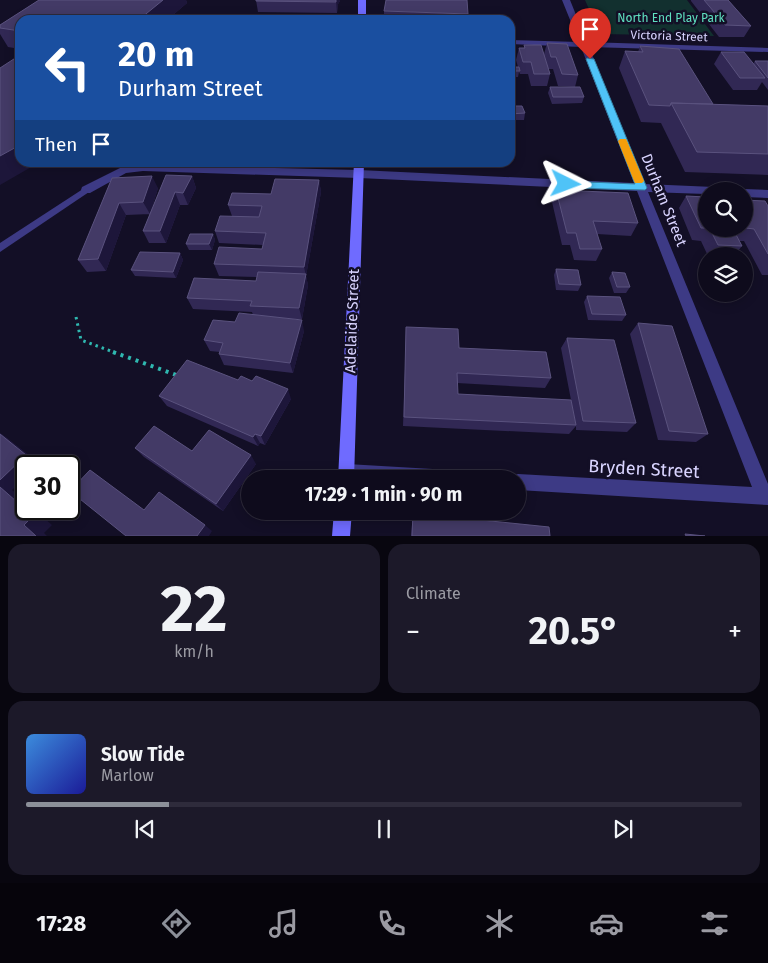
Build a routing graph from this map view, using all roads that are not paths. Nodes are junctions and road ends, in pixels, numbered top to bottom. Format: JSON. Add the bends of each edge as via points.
{"nodes":[{"id":1,"x":362,"y":0,"type":"edge"},
{"id":2,"x":566,"y":0,"type":"edge"},
{"id":3,"x":362,"y":15,"type":"edge"},
{"id":4,"x":515,"y":42,"type":"edge"},
{"id":5,"x":584,"y":44,"type":"junction"},
{"id":6,"x":768,"y":50,"type":"edge"},
{"id":7,"x":359,"y":168,"type":"edge"},
{"id":8,"x":642,"y":188,"type":"junction"},
{"id":9,"x":86,"y":190,"type":"joint"},
{"id":10,"x":698,"y":190,"type":"edge"},
{"id":11,"x":753,"y":193,"type":"edge"},
{"id":12,"x":768,"y":194,"type":"edge"},
{"id":13,"x":0,"y":248,"type":"edge"},
{"id":14,"x":346,"y":470,"type":"edge"},
{"id":15,"x":526,"y":482,"type":"edge"},
{"id":16,"x":766,"y":496,"type":"edge"},
{"id":17,"x":342,"y":520,"type":"edge"},
{"id":18,"x":341,"y":536,"type":"edge"}],
"edges":[{"from":1,"to":3,"type":"street"},
{"from":2,"to":5,"type":"street","name":"Durham Street"},
{"from":4,"to":5,"type":"street","name":"Victoria Street"},
{"from":5,"to":6,"type":"street","name":"Victoria Street"},
{"from":5,"to":8,"type":"street","name":"Durham Street"},
{"from":7,"to":8,"type":"street"},
{"from":7,"to":9,"type":"street","via":[[134,168]]},
{"from":7,"to":14,"type":"street","name":"Adelaide Street"},
{"from":8,"to":10,"type":"street"},
{"from":8,"to":16,"type":"street","name":"Durham Street"},
{"from":9,"to":13,"type":"lane"},
{"from":11,"to":12,"type":"street"},
{"from":15,"to":16,"type":"street","name":"Bryden Street"},
{"from":17,"to":18,"type":"street"}]}
